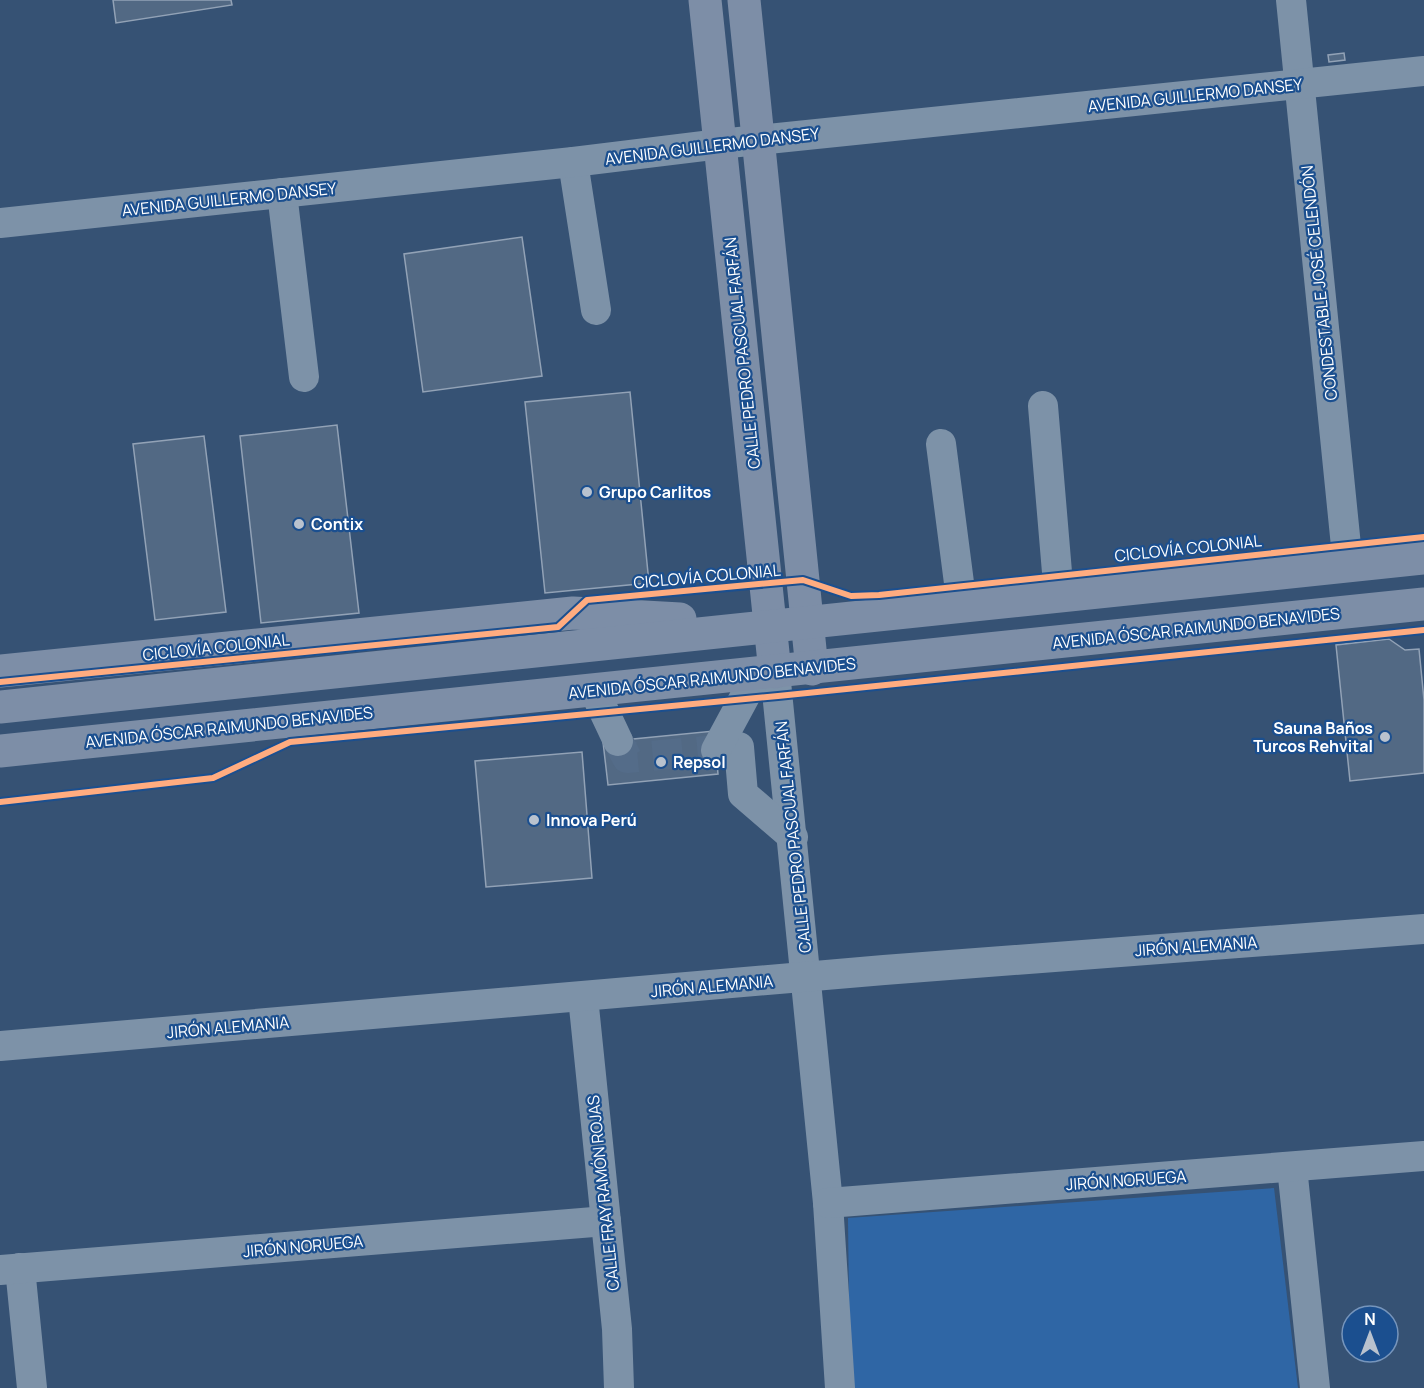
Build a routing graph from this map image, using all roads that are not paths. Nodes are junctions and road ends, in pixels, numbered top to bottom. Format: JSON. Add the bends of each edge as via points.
{"nodes":[{"id":1,"x":705,"y":0,"type":"edge"},
{"id":2,"x":744,"y":0,"type":"edge"},
{"id":3,"x":1291,"y":0,"type":"edge"},
{"id":4,"x":1424,"y":71,"type":"edge"},
{"id":5,"x":1299,"y":84,"type":"junction"},
{"id":6,"x":760,"y":140,"type":"junction"},
{"id":7,"x":720,"y":144,"type":"junction"},
{"id":8,"x":573,"y":162,"type":"junction"},
{"id":9,"x":282,"y":194,"type":"junction"},
{"id":10,"x":0,"y":223,"type":"edge"},
{"id":11,"x":596,"y":310,"type":"dead end"},
{"id":12,"x":304,"y":377,"type":"dead end"},
{"id":13,"x":1043,"y":406,"type":"dead end"},
{"id":14,"x":941,"y":444,"type":"dead end"},
{"id":15,"x":1424,"y":558,"type":"edge"},
{"id":16,"x":1348,"y":566,"type":"junction"},
{"id":17,"x":1059,"y":596,"type":"junction"},
{"id":18,"x":1424,"y":604,"type":"edge"},
{"id":19,"x":962,"y":606,"type":"junction"},
{"id":20,"x":807,"y":622,"type":"junction"},
{"id":21,"x":771,"y":625,"type":"junction"},
{"id":22,"x":812,"y":669,"type":"junction"},
{"id":23,"x":0,"y":671,"type":"edge"},
{"id":24,"x":766,"y":673,"type":"junction"},
{"id":25,"x":594,"y":690,"type":"junction"},
{"id":26,"x":0,"y":707,"type":"edge"},
{"id":27,"x":781,"y":718,"type":"junction"},
{"id":28,"x":618,"y":741,"type":"tunnel mouth"},
{"id":29,"x":727,"y":748,"type":"junction"},
{"id":30,"x":0,"y":751,"type":"edge"},
{"id":31,"x":793,"y":837,"type":"junction"},
{"id":32,"x":1424,"y":929,"type":"edge"},
{"id":33,"x":806,"y":977,"type":"junction"},
{"id":34,"x":583,"y":998,"type":"junction"},
{"id":35,"x":0,"y":1046,"type":"edge"},
{"id":36,"x":1424,"y":1156,"type":"edge"},
{"id":37,"x":1292,"y":1167,"type":"junction"},
{"id":38,"x":828,"y":1203,"type":"junction"},
{"id":39,"x":606,"y":1221,"type":"junction"},
{"id":40,"x":10,"y":1269,"type":"edge"},
{"id":41,"x":32,"y":1388,"type":"edge"},
{"id":42,"x":619,"y":1388,"type":"edge"},
{"id":43,"x":840,"y":1388,"type":"edge"},
{"id":44,"x":1315,"y":1388,"type":"edge"}],
"edges":[{"from":1,"to":7,"type":"main road","name":"CALLE PEDRO PASCUAL FARFÁN"},
{"from":2,"to":6,"type":"main road"},
{"from":3,"to":5,"type":"street","name":"CONDESTABLE JOSÉ CELENDÓN"},
{"from":4,"to":5,"type":"street","name":"AVENIDA GUILLERMO DANSEY"},
{"from":5,"to":6,"type":"street","name":"AVENIDA GUILLERMO DANSEY"},
{"from":5,"to":16,"type":"street","name":"CONDESTABLE JOSÉ CELENDÓN"},
{"from":6,"to":7,"type":"street","name":"AVENIDA GUILLERMO DANSEY"},
{"from":6,"to":20,"type":"main road"},
{"from":7,"to":8,"type":"street","name":"AVENIDA GUILLERMO DANSEY"},
{"from":7,"to":21,"type":"main road","name":"CALLE PEDRO PASCUAL FARFÁN"},
{"from":8,"to":9,"type":"street","name":"AVENIDA GUILLERMO DANSEY"},
{"from":8,"to":11,"type":"street"},
{"from":9,"to":10,"type":"street","name":"AVENIDA GUILLERMO DANSEY"},
{"from":9,"to":12,"type":"street"},
{"from":13,"to":17,"type":"street"},
{"from":14,"to":19,"type":"street"},
{"from":15,"to":16,"type":"main road"},
{"from":16,"to":17,"type":"main road"},
{"from":17,"to":19,"type":"main road"},
{"from":18,"to":22,"type":"main road","name":"AVENIDA ÓSCAR RAIMUNDO BENAVIDES"},
{"from":19,"to":20,"type":"main road"},
{"from":20,"to":21,"type":"main road"},
{"from":20,"to":22,"type":"main road"},
{"from":21,"to":23,"type":"main road","via":[[573,613]]},
{"from":21,"to":24,"type":"main road","name":"CALLE PEDRO PASCUAL FARFÁN"},
{"from":21,"to":26,"type":"main road"},
{"from":22,"to":24,"type":"main road","name":"AVENIDA ÓSCAR RAIMUNDO BENAVIDES"},
{"from":24,"to":25,"type":"main road","name":"AVENIDA ÓSCAR RAIMUNDO BENAVIDES"},
{"from":24,"to":27,"type":"street","name":"CALLE PEDRO PASCUAL FARFÁN"},
{"from":24,"to":29,"type":"street"},
{"from":25,"to":28,"type":"street"},
{"from":25,"to":30,"type":"main road","name":"AVENIDA ÓSCAR RAIMUNDO BENAVIDES"},
{"from":27,"to":29,"type":"street","via":[[762,736]]},
{"from":27,"to":31,"type":"street","name":"CALLE PEDRO PASCUAL FARFÁN"},
{"from":29,"to":31,"type":"street","via":[[743,794]]},
{"from":31,"to":33,"type":"street","name":"CALLE PEDRO PASCUAL FARFÁN"},
{"from":32,"to":33,"type":"street","name":"JIRÓN ALEMANIA"},
{"from":33,"to":34,"type":"street","name":"JIRÓN ALEMANIA"},
{"from":33,"to":38,"type":"street","name":"CALLE PEDRO PASCUAL FARFÁN"},
{"from":34,"to":35,"type":"street","name":"JIRÓN ALEMANIA"},
{"from":34,"to":39,"type":"street","name":"CALLE FRAY RAMÓN ROJAS"},
{"from":36,"to":37,"type":"street","name":"JIRÓN NORUEGA"},
{"from":37,"to":38,"type":"street","name":"JIRÓN NORUEGA"},
{"from":37,"to":44,"type":"street"},
{"from":38,"to":43,"type":"street","name":"CALLE PEDRO PASCUAL FARFÁN"},
{"from":39,"to":40,"type":"street","name":"JIRÓN NORUEGA"},
{"from":39,"to":42,"type":"street","name":"CALLE FRAY RAMÓN ROJAS"},
{"from":40,"to":41,"type":"street"}]}
